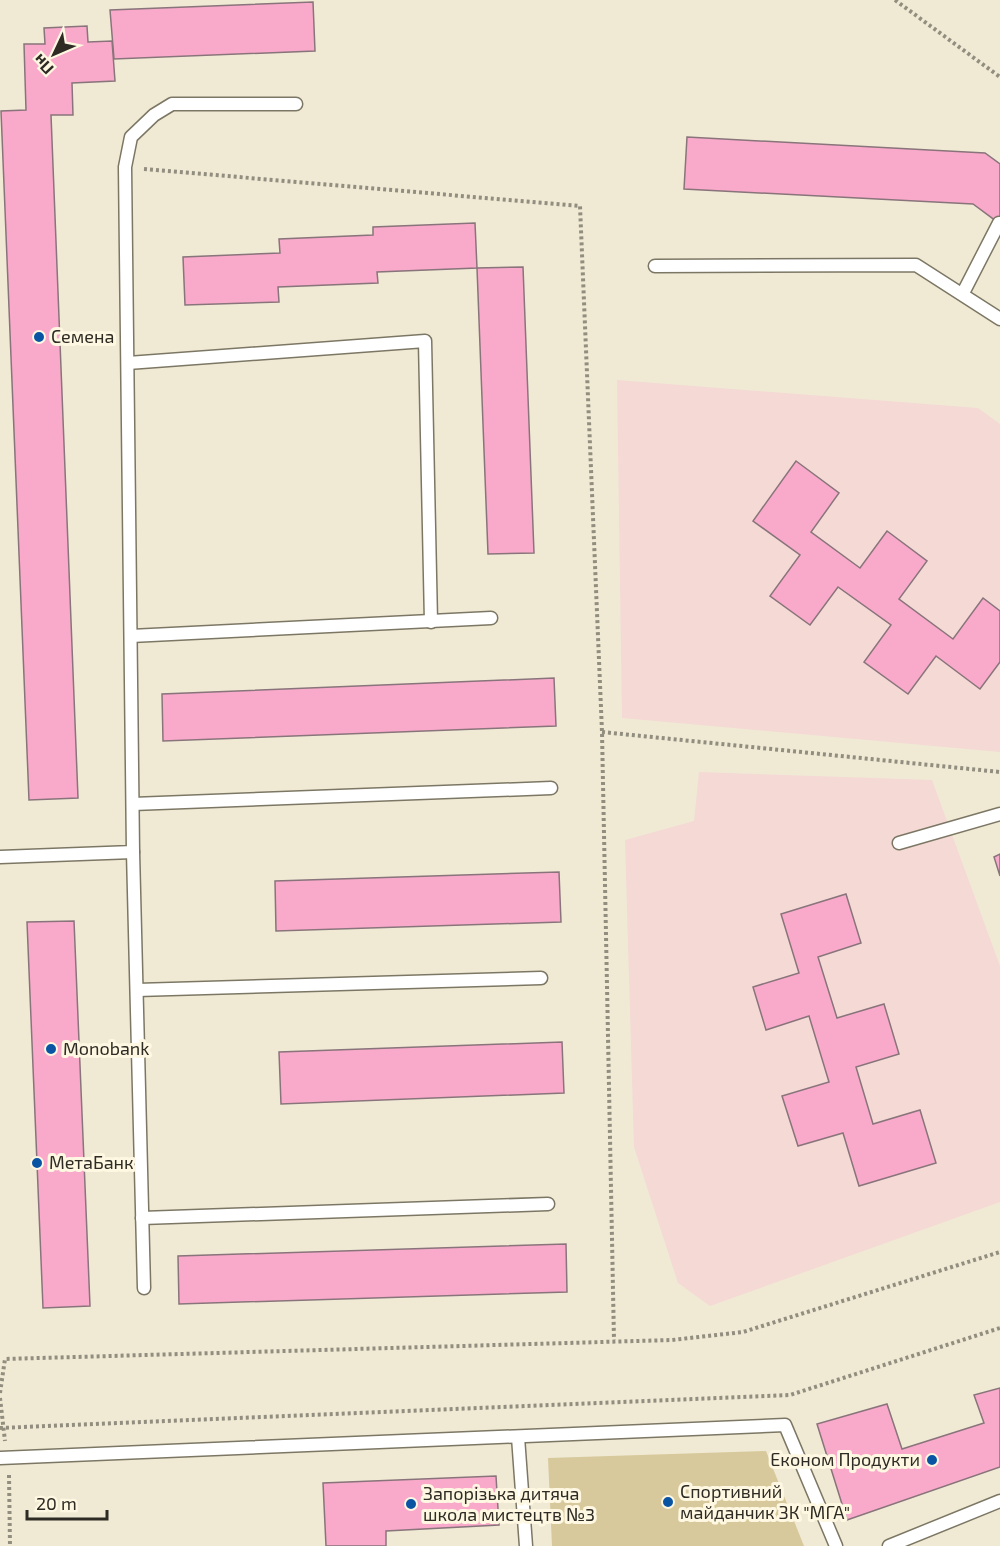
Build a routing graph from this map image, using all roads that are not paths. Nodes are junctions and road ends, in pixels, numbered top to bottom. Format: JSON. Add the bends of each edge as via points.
{"nodes":[{"id":1,"x":296,"y":104,"type":"dead end"},
{"id":2,"x":999,"y":223,"type":"edge"},
{"id":3,"x":655,"y":266,"type":"dead end"},
{"id":4,"x":963,"y":293,"type":"junction"},
{"id":5,"x":1000,"y":319,"type":"edge"},
{"id":6,"x":128,"y":363,"type":"junction"},
{"id":7,"x":491,"y":618,"type":"dead end"},
{"id":8,"x":431,"y":622,"type":"junction"},
{"id":9,"x":131,"y":636,"type":"junction"},
{"id":10,"x":551,"y":788,"type":"dead end"},
{"id":11,"x":133,"y":804,"type":"junction"},
{"id":12,"x":1000,"y":814,"type":"edge"},
{"id":13,"x":899,"y":843,"type":"dead end"},
{"id":14,"x":133,"y":852,"type":"junction"},
{"id":15,"x":0,"y":857,"type":"edge"},
{"id":16,"x":542,"y":978,"type":"dead end"},
{"id":17,"x":137,"y":990,"type":"junction"},
{"id":18,"x":548,"y":1204,"type":"dead end"},
{"id":19,"x":142,"y":1218,"type":"junction"},
{"id":20,"x":144,"y":1288,"type":"dead end"},
{"id":21,"x":518,"y":1437,"type":"junction"},
{"id":22,"x":4,"y":1458,"type":"edge"},
{"id":23,"x":1000,"y":1501,"type":"edge"},
{"id":24,"x":526,"y":1546,"type":"edge"},
{"id":25,"x":836,"y":1546,"type":"edge"},
{"id":26,"x":889,"y":1546,"type":"edge"}],
"edges":[{"from":1,"to":6,"type":"lane","via":[[172,104],[131,137],[125,167]]},
{"from":2,"to":4,"type":"lane"},
{"from":3,"to":4,"type":"lane","via":[[916,265]]},
{"from":4,"to":5,"type":"lane"},
{"from":6,"to":8,"type":"lane","via":[[425,341]]},
{"from":6,"to":9,"type":"lane"},
{"from":7,"to":8,"type":"lane"},
{"from":8,"to":9,"type":"lane"},
{"from":9,"to":11,"type":"lane"},
{"from":10,"to":11,"type":"lane"},
{"from":11,"to":14,"type":"lane"},
{"from":12,"to":13,"type":"lane"},
{"from":14,"to":15,"type":"lane"},
{"from":14,"to":17,"type":"lane"},
{"from":16,"to":17,"type":"lane"},
{"from":17,"to":19,"type":"lane"},
{"from":18,"to":19,"type":"lane"},
{"from":19,"to":20,"type":"lane"},
{"from":21,"to":22,"type":"lane"},
{"from":21,"to":24,"type":"lane"},
{"from":21,"to":25,"type":"lane","via":[[785,1425]]},
{"from":23,"to":26,"type":"lane"}]}
